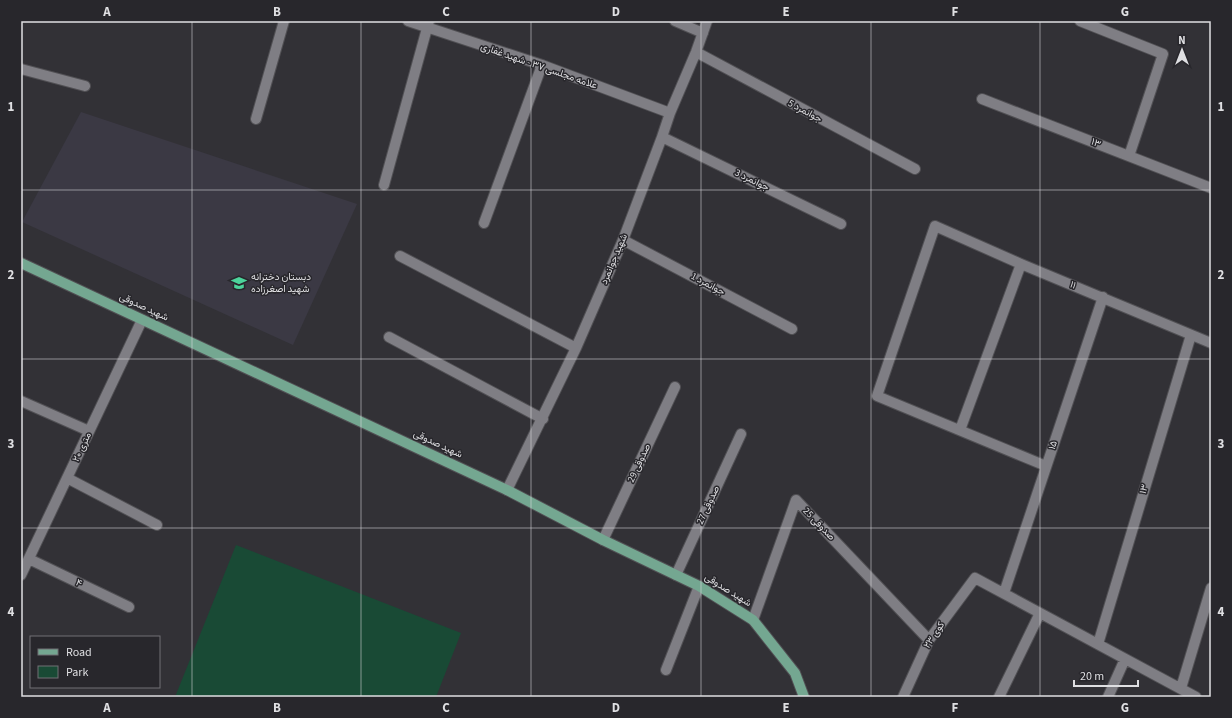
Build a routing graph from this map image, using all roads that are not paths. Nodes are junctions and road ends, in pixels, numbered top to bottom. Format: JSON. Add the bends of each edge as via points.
{"nodes":[{"id":1,"x":284,"y":21,"type":"edge"},
{"id":2,"x":408,"y":21,"type":"edge"},
{"id":3,"x":675,"y":21,"type":"edge"},
{"id":4,"x":707,"y":21,"type":"edge"},
{"id":5,"x":1080,"y":21,"type":"edge"},
{"id":6,"x":428,"y":24,"type":"edge"},
{"id":7,"x":703,"y":33,"type":"junction"},
{"id":8,"x":696,"y":52,"type":"junction"},
{"id":9,"x":542,"y":66,"type":"junction"},
{"id":10,"x":21,"y":69,"type":"edge"},
{"id":11,"x":85,"y":86,"type":"dead end"},
{"id":12,"x":982,"y":99,"type":"dead end"},
{"id":13,"x":670,"y":112,"type":"junction"},
{"id":14,"x":256,"y":119,"type":"dead end"},
{"id":15,"x":662,"y":137,"type":"junction"},
{"id":16,"x":1129,"y":156,"type":"junction"},
{"id":17,"x":915,"y":169,"type":"dead end"},
{"id":18,"x":384,"y":185,"type":"dead end"},
{"id":19,"x":1211,"y":188,"type":"edge"},
{"id":20,"x":484,"y":223,"type":"dead end"},
{"id":21,"x":841,"y":224,"type":"dead end"},
{"id":22,"x":623,"y":240,"type":"junction"},
{"id":23,"x":400,"y":256,"type":"dead end"},
{"id":24,"x":21,"y":263,"type":"edge"},
{"id":25,"x":1021,"y":264,"type":"junction"},
{"id":26,"x":1103,"y":297,"type":"junction"},
{"id":27,"x":142,"y":320,"type":"junction"},
{"id":28,"x":792,"y":328,"type":"dead end"},
{"id":29,"x":1191,"y":335,"type":"junction"},
{"id":30,"x":389,"y":337,"type":"dead end"},
{"id":31,"x":1211,"y":343,"type":"edge"},
{"id":32,"x":576,"y":348,"type":"junction"},
{"id":33,"x":675,"y":386,"type":"dead end"},
{"id":34,"x":21,"y":401,"type":"edge"},
{"id":35,"x":543,"y":419,"type":"junction"},
{"id":36,"x":960,"y":430,"type":"junction"},
{"id":37,"x":89,"y":431,"type":"junction"},
{"id":38,"x":741,"y":434,"type":"dead end"},
{"id":39,"x":1046,"y":466,"type":"junction"},
{"id":40,"x":67,"y":478,"type":"junction"},
{"id":41,"x":507,"y":490,"type":"junction"},
{"id":42,"x":156,"y":525,"type":"dead end"},
{"id":43,"x":603,"y":540,"type":"junction"},
{"id":44,"x":29,"y":559,"type":"junction"},
{"id":45,"x":21,"y":575,"type":"edge"},
{"id":46,"x":676,"y":575,"type":"junction"},
{"id":47,"x":699,"y":586,"type":"junction"},
{"id":48,"x":1211,"y":588,"type":"edge"},
{"id":49,"x":1004,"y":593,"type":"junction"},
{"id":50,"x":130,"y":607,"type":"dead end"},
{"id":51,"x":1040,"y":613,"type":"junction"},
{"id":52,"x":753,"y":620,"type":"junction"},
{"id":53,"x":929,"y":640,"type":"junction"},
{"id":54,"x":1098,"y":644,"type":"junction"},
{"id":55,"x":1125,"y":659,"type":"junction"},
{"id":56,"x":666,"y":670,"type":"dead end"},
{"id":57,"x":1181,"y":688,"type":"junction"},
{"id":58,"x":804,"y":697,"type":"edge"},
{"id":59,"x":902,"y":697,"type":"edge"},
{"id":60,"x":1000,"y":697,"type":"edge"},
{"id":61,"x":1108,"y":697,"type":"edge"},
{"id":62,"x":1196,"y":697,"type":"edge"}],
"edges":[{"from":1,"to":14,"type":"street"},
{"from":2,"to":6,"type":"street","name":"علامه مجلسی ۳۷ - شهید غفاری"},
{"from":3,"to":7,"type":"street"},
{"from":4,"to":7,"type":"street","name":"شهید جوانمرد"},
{"from":5,"to":16,"type":"street","via":[[1162,54]]},
{"from":6,"to":9,"type":"street","name":"علامه مجلسی ۳۷ - شهید غفاری"},
{"from":6,"to":18,"type":"street"},
{"from":7,"to":8,"type":"street","name":"شهید جوانمرد"},
{"from":8,"to":13,"type":"street","name":"شهید جوانمرد"},
{"from":8,"to":17,"type":"street","name":"جوانمرد 5"},
{"from":9,"to":13,"type":"street","name":"علامه مجلسی ۳۷ - شهید غفاری"},
{"from":9,"to":20,"type":"street"},
{"from":10,"to":11,"type":"street"},
{"from":12,"to":16,"type":"street","name":"۱۳"},
{"from":13,"to":15,"type":"street","name":"شهید جوانمرد"},
{"from":15,"to":21,"type":"street","name":"جوانمرد 3"},
{"from":15,"to":22,"type":"street","name":"شهید جوانمرد"},
{"from":16,"to":19,"type":"street","name":"۱۳"},
{"from":22,"to":28,"type":"street","name":"جوانمرد 1"},
{"from":22,"to":32,"type":"street","name":"شهید جوانمرد"},
{"from":23,"to":32,"type":"street"},
{"from":24,"to":27,"type":"main road","name":"شهید صدوقی"},
{"from":25,"to":26,"type":"street","name":"۱۱"},
{"from":25,"to":36,"type":"street"},
{"from":25,"to":36,"type":"street","name":"۱۱","via":[[935,226],[877,396]]},
{"from":26,"to":29,"type":"street","name":"۱۱"},
{"from":26,"to":39,"type":"street","name":"۱۵"},
{"from":27,"to":37,"type":"street","name":"۲۰ متری"},
{"from":27,"to":41,"type":"main road","name":"شهید صدوقی"},
{"from":29,"to":31,"type":"street","name":"۱۱"},
{"from":29,"to":54,"type":"street","name":"۱۳"},
{"from":30,"to":35,"type":"street"},
{"from":32,"to":35,"type":"street","name":"شهید جوانمرد"},
{"from":33,"to":43,"type":"street","name":"صدوقی 29"},
{"from":34,"to":37,"type":"street"},
{"from":35,"to":41,"type":"street","name":"شهید جوانمرد"},
{"from":36,"to":39,"type":"street"},
{"from":37,"to":40,"type":"street","name":"۲۰ متری"},
{"from":38,"to":46,"type":"street","name":"صدوقی 27"},
{"from":39,"to":49,"type":"street","name":"۱۵"},
{"from":40,"to":42,"type":"street"},
{"from":40,"to":44,"type":"street","name":"۲۰ متری"},
{"from":41,"to":43,"type":"main road","name":"شهید صدوقی"},
{"from":43,"to":46,"type":"main road","name":"شهید صدوقی"},
{"from":44,"to":45,"type":"street","name":"۲۰ متری"},
{"from":44,"to":50,"type":"street","name":"۴"},
{"from":46,"to":47,"type":"main road","name":"شهید صدوقی"},
{"from":47,"to":52,"type":"main road","name":"شهید صدوقی"},
{"from":47,"to":56,"type":"street"},
{"from":48,"to":57,"type":"street"},
{"from":49,"to":51,"type":"street"},
{"from":49,"to":53,"type":"street","name":"کوی ۲۳","via":[[975,578]]},
{"from":51,"to":54,"type":"street"},
{"from":51,"to":60,"type":"street"},
{"from":52,"to":53,"type":"street","name":"صدوقی 25","via":[[796,500]]},
{"from":52,"to":58,"type":"main road","name":"شهید صدوقی","via":[[795,673]]},
{"from":53,"to":59,"type":"street","name":"کوی ۲۳"},
{"from":54,"to":55,"type":"street"},
{"from":55,"to":57,"type":"street"},
{"from":55,"to":61,"type":"street"},
{"from":57,"to":62,"type":"street"}]}
